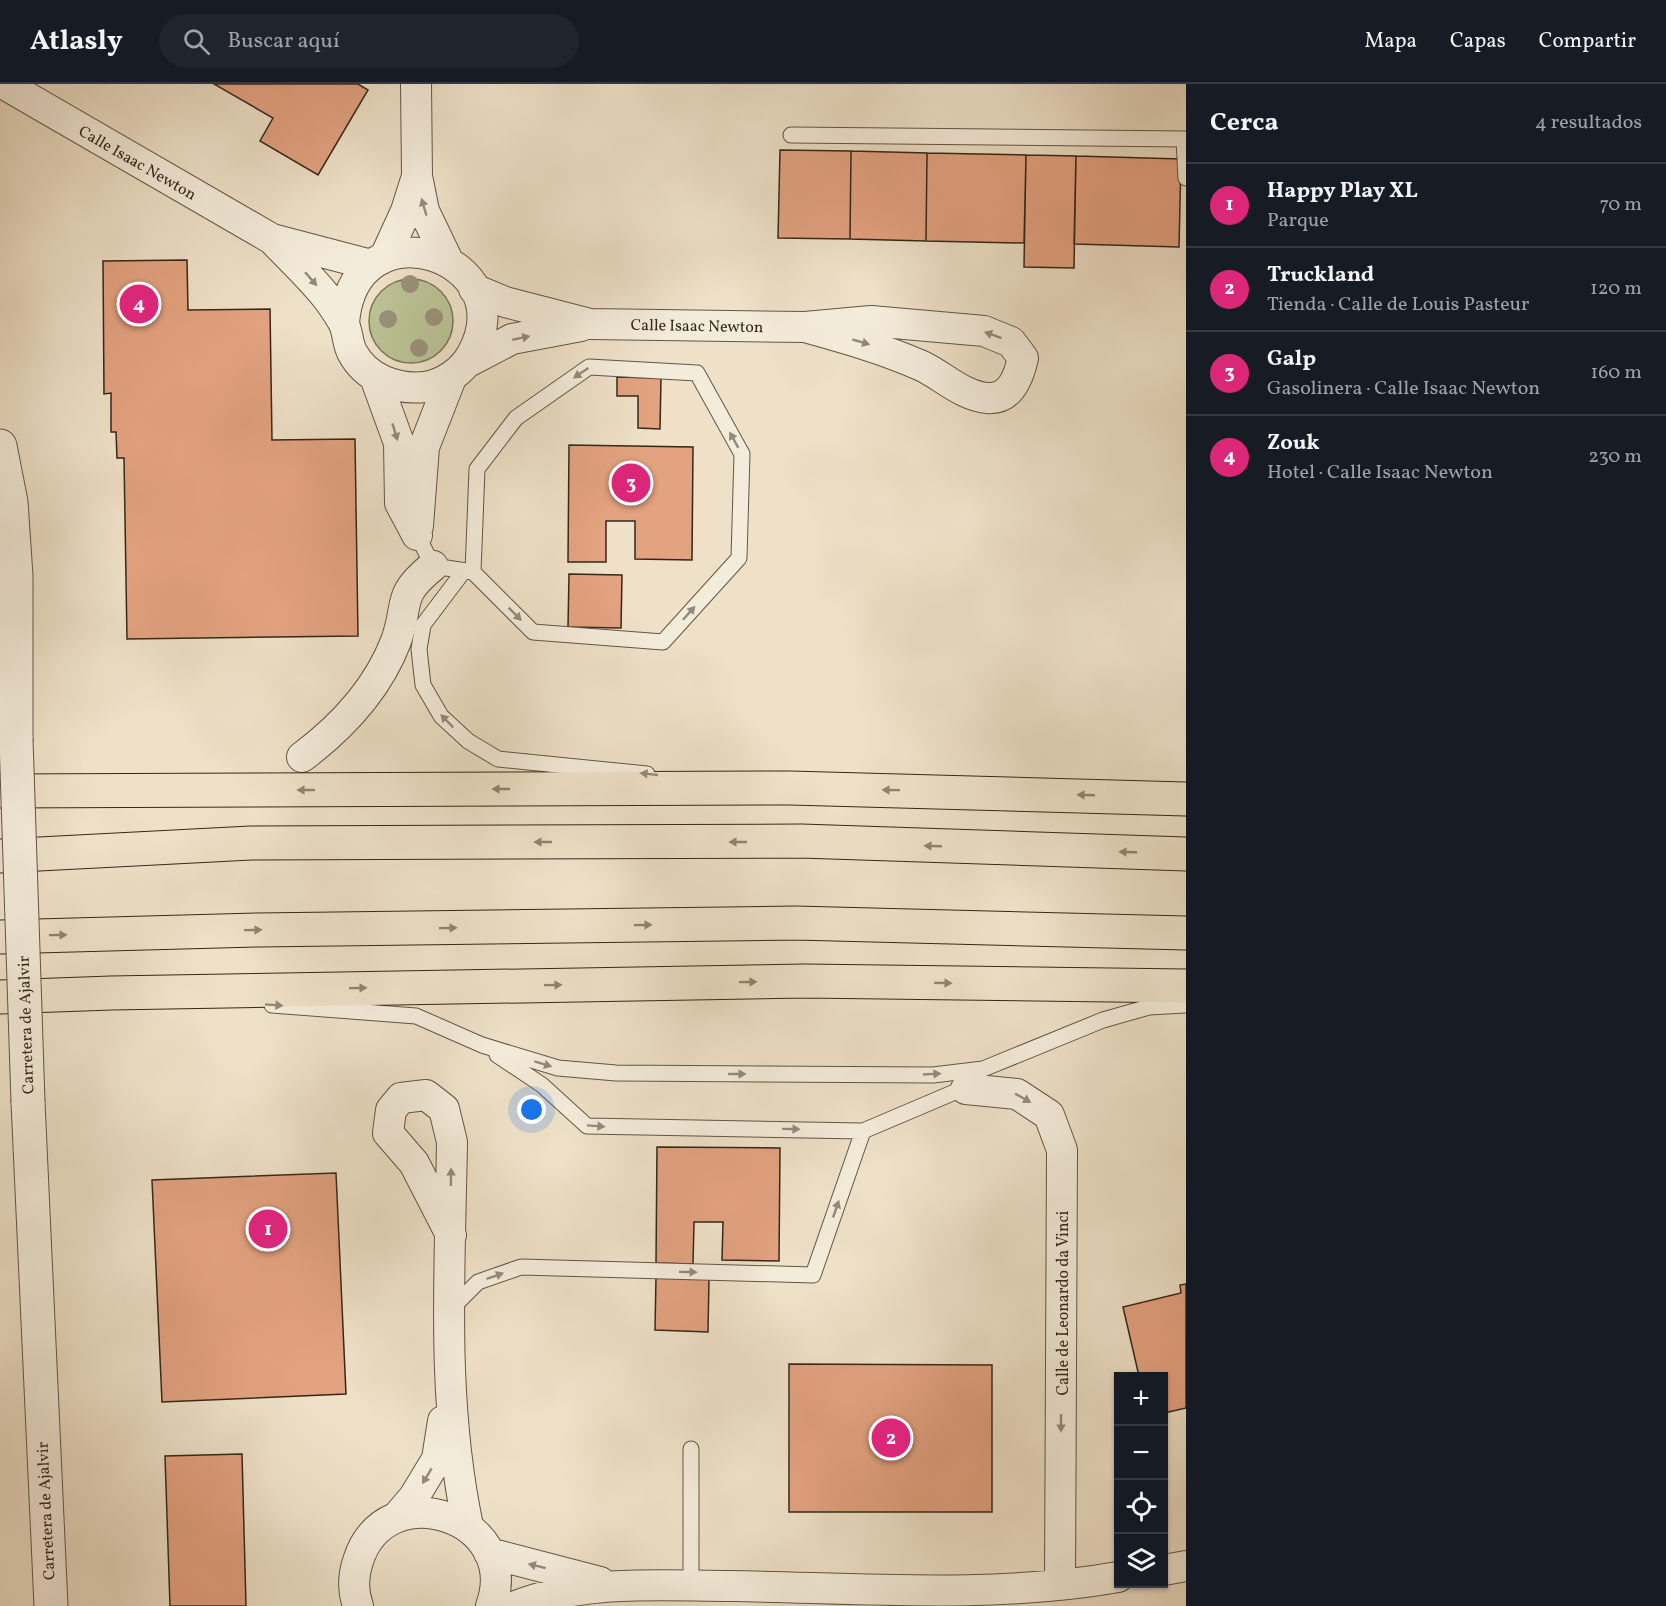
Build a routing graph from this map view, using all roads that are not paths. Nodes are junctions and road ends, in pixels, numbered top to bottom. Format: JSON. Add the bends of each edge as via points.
{"nodes":[{"id":1,"x":4,"y":84,"type":"edge"},
{"id":2,"x":416,"y":84,"type":"edge"},
{"id":3,"x":791,"y":135,"type":"dead end"},
{"id":4,"x":417,"y":176,"type":"junction"},
{"id":5,"x":1186,"y":178,"type":"edge"},
{"id":6,"x":272,"y":239,"type":"junction"},
{"id":7,"x":378,"y":261,"type":"junction"},
{"id":8,"x":448,"y":261,"type":"junction"},
{"id":9,"x":474,"y":289,"type":"junction"},
{"id":10,"x":344,"y":323,"type":"junction"},
{"id":11,"x":590,"y":324,"type":"junction"},
{"id":12,"x":805,"y":327,"type":"junction"},
{"id":13,"x":459,"y":370,"type":"junction"},
{"id":14,"x":375,"y":377,"type":"junction"},
{"id":15,"x":0,"y":446,"type":"edge"},
{"id":16,"x":417,"y":535,"type":"junction"},
{"id":17,"x":433,"y":566,"type":"junction"},
{"id":18,"x":468,"y":572,"type":"junction"},
{"id":19,"x":302,"y":757,"type":"dead end"},
{"id":20,"x":790,"y":788,"type":"junction"},
{"id":21,"x":255,"y":790,"type":"junction"},
{"id":22,"x":0,"y":791,"type":"edge"},
{"id":23,"x":1186,"y":799,"type":"edge"},
{"id":24,"x":0,"y":805,"type":"edge"},
{"id":25,"x":1186,"y":854,"type":"edge"},
{"id":26,"x":0,"y":856,"type":"edge"},
{"id":27,"x":1186,"y":933,"type":"edge"},
{"id":28,"x":0,"y":937,"type":"edge"},
{"id":29,"x":1186,"y":986,"type":"edge"},
{"id":30,"x":111,"y":993,"type":"junction"},
{"id":31,"x":0,"y":997,"type":"edge"},
{"id":32,"x":1186,"y":1005,"type":"edge"},
{"id":33,"x":482,"y":1045,"type":"junction"},
{"id":34,"x":975,"y":1079,"type":"junction"},
{"id":35,"x":863,"y":1131,"type":"junction"},
{"id":36,"x":451,"y":1235,"type":"dead end"},
{"id":37,"x":449,"y":1311,"type":"junction"},
{"id":38,"x":448,"y":1379,"type":"junction"},
{"id":39,"x":691,"y":1449,"type":"dead end"},
{"id":40,"x":398,"y":1517,"type":"junction"},
{"id":41,"x":468,"y":1526,"type":"junction"},
{"id":42,"x":489,"y":1553,"type":"junction"},
{"id":43,"x":1186,"y":1566,"type":"edge"},
{"id":44,"x":1168,"y":1569,"type":"edge"},
{"id":45,"x":1060,"y":1584,"type":"junction"},
{"id":46,"x":615,"y":1585,"type":"junction"},
{"id":47,"x":691,"y":1586,"type":"junction"},
{"id":48,"x":1100,"y":1589,"type":"edge"},
{"id":49,"x":830,"y":1597,"type":"edge"},
{"id":50,"x":959,"y":1598,"type":"edge"},
{"id":51,"x":354,"y":1603,"type":"edge"},
{"id":52,"x":51,"y":1606,"type":"edge"},
{"id":53,"x":491,"y":1606,"type":"edge"},
{"id":54,"x":516,"y":1606,"type":"edge"}],
"edges":[{"from":1,"to":6,"type":"street","name":"Calle Isaac Newton"},
{"from":2,"to":4,"type":"street"},
{"from":3,"to":5,"type":"lane","via":[[1184,139]]},
{"from":4,"to":7,"type":"street","via":[[406,211]]},
{"from":8,"to":4,"type":"street","one_way":true,"via":[[424,211]]},
{"from":6,"to":7,"type":"street","name":"Calle Isaac Newton"},
{"from":6,"to":10,"type":"street","name":"Calle Isaac Newton","one_way":true,"via":[[309,276]]},
{"from":7,"to":8,"type":"street","via":[[417,251]]},
{"from":7,"to":10,"type":"street","via":[[351,291]]},
{"from":8,"to":9,"type":"street"},
{"from":9,"to":11,"type":"street","name":"Calle Isaac Newton","via":[[505,302]]},
{"from":9,"to":13,"type":"street","via":[[481,307],[482,326],[477,345]]},
{"from":10,"to":14,"type":"street","via":[[353,354]]},
{"from":11,"to":12,"type":"street","name":"Calle Isaac Newton"},
{"from":13,"to":11,"type":"street","name":"Calle Isaac Newton","one_way":true,"via":[[512,339]]},
{"from":12,"to":12,"type":"street","name":"Calle Isaac Newton","one_way":true,"via":[[868,344],[924,367],[962,390],[988,398],[1007,392],[1019,378],[1023,358],[1011,342],[984,331],[871,321]]},
{"from":13,"to":14,"type":"street","via":[[432,386],[413,388],[393,386]]},
{"from":13,"to":16,"type":"street","via":[[424,447]]},
{"from":14,"to":16,"type":"street","one_way":true,"via":[[399,443],[400,503]]},
{"from":15,"to":52,"type":"street","name":"Carretera de Ajalvir","bridge":true,"via":[[11,502],[16,576],[16,739],[28,1102]]},
{"from":16,"to":17,"type":"lane"},
{"from":17,"to":18,"type":"lane"},
{"from":17,"to":19,"type":"street","via":[[413,582],[403,604],[397,639],[383,669],[330,736]]},
{"from":18,"to":18,"type":"lane","one_way":true,"via":[[533,632],[663,642],[739,558],[742,454],[697,373],[589,367],[516,418],[477,469]]},
{"from":20,"to":18,"type":"lane","one_way":true,"via":[[498,759],[468,741],[441,716],[423,685],[419,649],[423,626]]},
{"from":20,"to":21,"type":"highway","one_way":true},
{"from":23,"to":20,"type":"highway","one_way":true},
{"from":21,"to":22,"type":"highway"},
{"from":21,"to":24,"type":"highway"},
{"from":25,"to":26,"type":"highway","one_way":true,"via":[[765,842],[251,843]]},
{"from":28,"to":27,"type":"highway","one_way":true,"via":[[795,923]]},
{"from":30,"to":29,"type":"highway","one_way":true,"via":[[805,981]]},
{"from":30,"to":31,"type":"highway"},
{"from":30,"to":33,"type":"lane","one_way":true,"via":[[416,1016]]},
{"from":32,"to":34,"type":"lane","via":[[1149,1007],[1102,1020]]},
{"from":33,"to":34,"type":"lane","one_way":true,"via":[[558,1068],[616,1073],[933,1075]]},
{"from":33,"to":35,"type":"lane","one_way":true,"via":[[542,1084],[587,1126]]},
{"from":34,"to":35,"type":"lane"},
{"from":34,"to":45,"type":"street","name":"Calle de Leonardo da Vinci","one_way":true,"via":[[1017,1094],[1049,1115],[1062,1150]]},
{"from":37,"to":35,"type":"lane","one_way":true,"via":[[478,1282],[521,1267],[813,1275]]},
{"from":36,"to":37,"type":"street"},
{"from":37,"to":38,"type":"street"},
{"from":38,"to":40,"type":"street","one_way":true,"via":[[437,1458]]},
{"from":38,"to":41,"type":"street","via":[[458,1480]]},
{"from":39,"to":47,"type":"lane"},
{"from":40,"to":41,"type":"street","via":[[422,1512],[446,1515]]},
{"from":40,"to":51,"type":"street","via":[[377,1530],[362,1549],[354,1573]]},
{"from":41,"to":42,"type":"street"},
{"from":46,"to":42,"type":"street","one_way":true},
{"from":42,"to":53,"type":"street","via":[[496,1574]]},
{"from":43,"to":44,"type":"street"},
{"from":45,"to":48,"type":"street"},
{"from":45,"to":50,"type":"street"},
{"from":46,"to":47,"type":"street"},
{"from":46,"to":54,"type":"street","via":[[540,1597]]},
{"from":47,"to":49,"type":"street"},
{"from":49,"to":50,"type":"street"}]}
